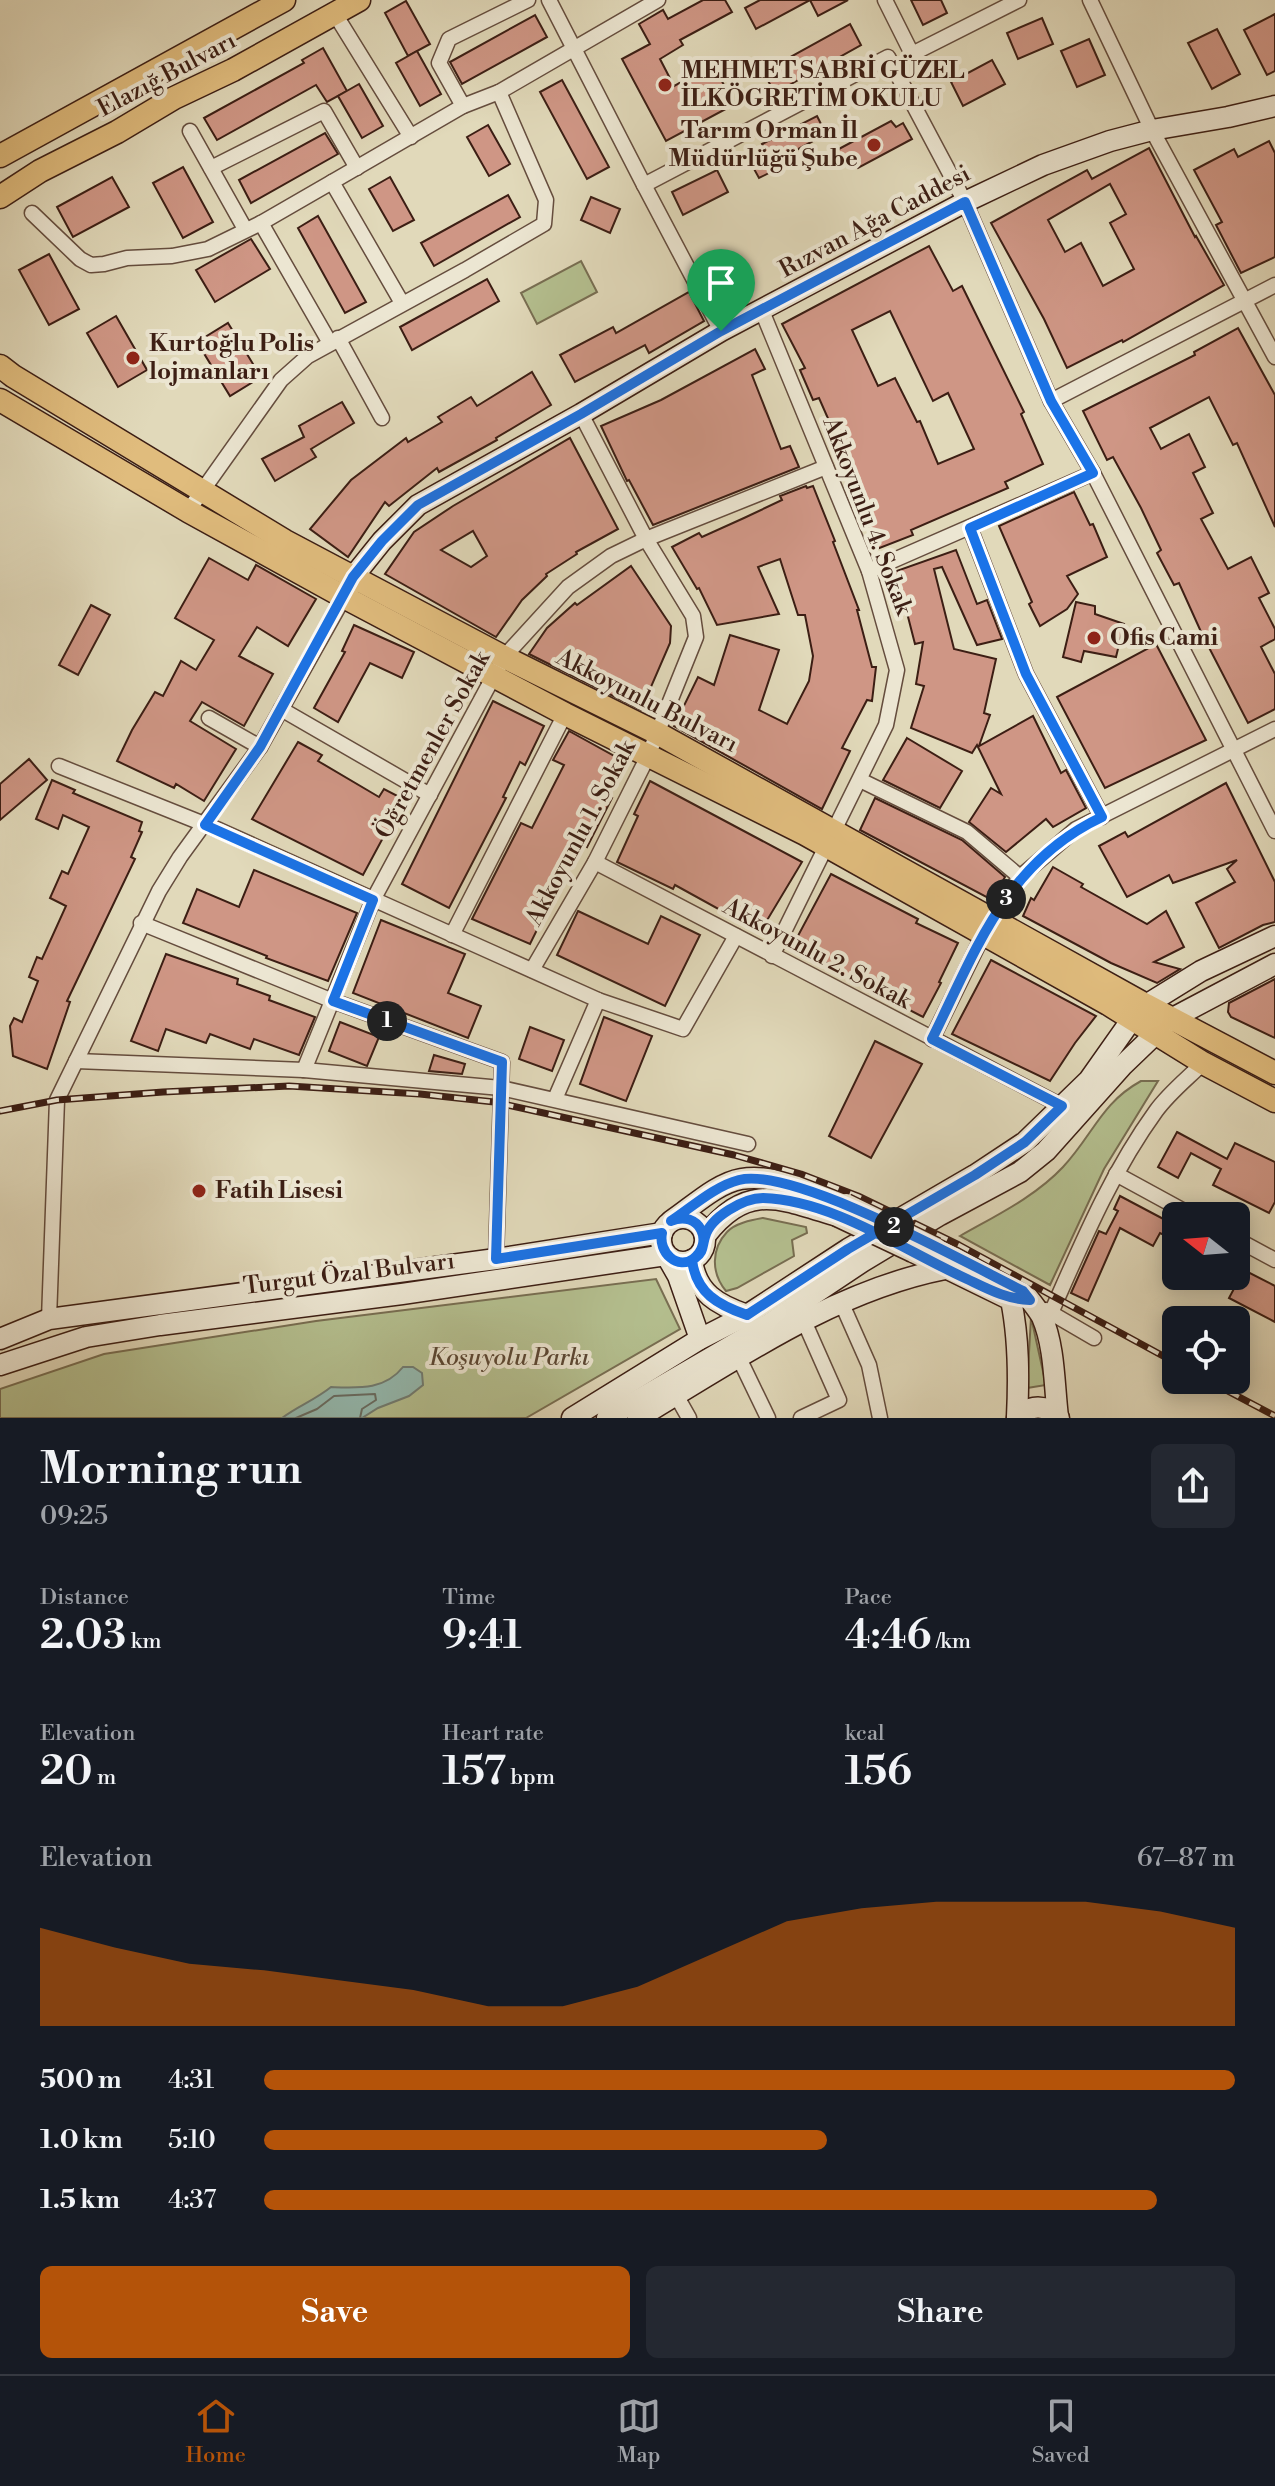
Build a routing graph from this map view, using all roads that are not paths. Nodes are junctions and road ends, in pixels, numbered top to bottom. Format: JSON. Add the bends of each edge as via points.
{"nodes":[{"id":1,"x":284,"y":0,"type":"edge"},
{"id":2,"x":359,"y":0,"type":"edge"},
{"id":3,"x":528,"y":0,"type":"edge"},
{"id":4,"x":549,"y":0,"type":"edge"},
{"id":5,"x":658,"y":0,"type":"edge"},
{"id":6,"x":885,"y":0,"type":"edge"},
{"id":7,"x":1019,"y":0,"type":"edge"},
{"id":8,"x":1090,"y":0,"type":"edge"},
{"id":9,"x":335,"y":14,"type":"junction"},
{"id":10,"x":573,"y":49,"type":"junction"},
{"id":11,"x":499,"y":92,"type":"junction"},
{"id":12,"x":463,"y":106,"type":"junction"},
{"id":13,"x":1275,"y":106,"type":"edge"},
{"id":14,"x":1152,"y":130,"type":"junction"},
{"id":15,"x":190,"y":131,"type":"dead end"},
{"id":16,"x":411,"y":137,"type":"junction"},
{"id":17,"x":0,"y":156,"type":"edge"},
{"id":18,"x":211,"y":168,"type":"junction"},
{"id":19,"x":357,"y":168,"type":"junction"},
{"id":20,"x":332,"y":182,"type":"junction"},
{"id":21,"x":644,"y":185,"type":"junction"},
{"id":22,"x":0,"y":197,"type":"edge"},
{"id":23,"x":965,"y":202,"type":"junction"},
{"id":24,"x":32,"y":213,"type":"dead end"},
{"id":25,"x":261,"y":223,"type":"junction"},
{"id":26,"x":245,"y":229,"type":"junction"},
{"id":27,"x":1275,"y":285,"type":"edge"},
{"id":28,"x":1245,"y":301,"type":"junction"},
{"id":29,"x":402,"y":303,"type":"junction"},
{"id":30,"x":762,"y":311,"type":"junction"},
{"id":31,"x":721,"y":331,"type":"junction"},
{"id":32,"x":334,"y":340,"type":"junction"},
{"id":33,"x":1275,"y":357,"type":"edge"},
{"id":34,"x":0,"y":366,"type":"edge"},
{"id":35,"x":0,"y":400,"type":"edge"},
{"id":36,"x":1051,"y":401,"type":"junction"},
{"id":37,"x":581,"y":414,"type":"junction"},
{"id":38,"x":382,"y":418,"type":"dead end"},
{"id":39,"x":826,"y":467,"type":"junction"},
{"id":40,"x":1093,"y":473,"type":"junction"},
{"id":41,"x":203,"y":492,"type":"junction"},
{"id":42,"x":188,"y":511,"type":"junction"},
{"id":43,"x":970,"y":528,"type":"junction"},
{"id":44,"x":646,"y":539,"type":"junction"},
{"id":45,"x":869,"y":571,"type":"junction"},
{"id":46,"x":349,"y":587,"type":"junction"},
{"id":47,"x":499,"y":666,"type":"junction"},
{"id":48,"x":281,"y":709,"type":"junction"},
{"id":49,"x":565,"y":714,"type":"junction"},
{"id":50,"x":209,"y":718,"type":"dead end"},
{"id":51,"x":1275,"y":729,"type":"edge"},
{"id":52,"x":657,"y":733,"type":"junction"},
{"id":53,"x":260,"y":747,"type":"junction"},
{"id":54,"x":1233,"y":751,"type":"junction"},
{"id":55,"x":648,"y":756,"type":"junction"},
{"id":56,"x":59,"y":766,"type":"dead end"},
{"id":57,"x":860,"y":780,"type":"junction"},
{"id":58,"x":430,"y":795,"type":"junction"},
{"id":59,"x":1102,"y":817,"type":"junction"},
{"id":60,"x":205,"y":825,"type":"junction"},
{"id":61,"x":1275,"y":831,"type":"edge"},
{"id":62,"x":831,"y":839,"type":"junction"},
{"id":63,"x":595,"y":862,"type":"junction"},
{"id":64,"x":1020,"y":877,"type":"junction"},
{"id":65,"x":373,"y":900,"type":"junction"},
{"id":66,"x":141,"y":923,"type":"junction"},
{"id":67,"x":988,"y":927,"type":"junction"},
{"id":68,"x":452,"y":935,"type":"junction"},
{"id":69,"x":736,"y":936,"type":"junction"},
{"id":70,"x":1275,"y":936,"type":"edge"},
{"id":71,"x":772,"y":956,"type":"junction"},
{"id":72,"x":1275,"y":964,"type":"edge"},
{"id":73,"x":532,"y":970,"type":"junction"},
{"id":74,"x":598,"y":1000,"type":"junction"},
{"id":75,"x":333,"y":1001,"type":"junction"},
{"id":76,"x":1139,"y":1012,"type":"junction"},
{"id":77,"x":1163,"y":1026,"type":"junction"},
{"id":78,"x":932,"y":1039,"type":"junction"},
{"id":79,"x":76,"y":1061,"type":"junction"},
{"id":80,"x":1203,"y":1063,"type":"junction"},
{"id":81,"x":304,"y":1070,"type":"junction"},
{"id":82,"x":1275,"y":1073,"type":"edge"},
{"id":83,"x":501,"y":1088,"type":"junction"},
{"id":84,"x":555,"y":1099,"type":"junction"},
{"id":85,"x":1275,"y":1101,"type":"edge"},
{"id":86,"x":1062,"y":1106,"type":"junction"},
{"id":87,"x":748,"y":1144,"type":"dead end"},
{"id":88,"x":1116,"y":1174,"type":"junction"},
{"id":89,"x":1167,"y":1202,"type":"edge"},
{"id":90,"x":841,"y":1210,"type":"junction"},
{"id":91,"x":667,"y":1227,"type":"junction"},
{"id":92,"x":705,"y":1236,"type":"junction"},
{"id":93,"x":1250,"y":1247,"type":"edge"},
{"id":94,"x":666,"y":1255,"type":"junction"},
{"id":95,"x":496,"y":1259,"type":"junction"},
{"id":96,"x":692,"y":1260,"type":"junction"},
{"id":97,"x":1275,"y":1260,"type":"edge"},
{"id":98,"x":945,"y":1269,"type":"junction"},
{"id":99,"x":1020,"y":1300,"type":"junction"},
{"id":100,"x":842,"y":1304,"type":"junction"},
{"id":101,"x":1051,"y":1313,"type":"junction"},
{"id":102,"x":747,"y":1315,"type":"junction"},
{"id":103,"x":49,"y":1319,"type":"junction"},
{"id":104,"x":804,"y":1321,"type":"junction"},
{"id":105,"x":1094,"y":1338,"type":"dead end"},
{"id":106,"x":0,"y":1339,"type":"edge"},
{"id":107,"x":700,"y":1339,"type":"junction"},
{"id":108,"x":739,"y":1358,"type":"junction"},
{"id":109,"x":0,"y":1365,"type":"edge"},
{"id":110,"x":676,"y":1395,"type":"junction"},
{"id":111,"x":572,"y":1418,"type":"edge"},
{"id":112,"x":607,"y":1418,"type":"edge"},
{"id":113,"x":638,"y":1418,"type":"edge"},
{"id":114,"x":689,"y":1418,"type":"edge"},
{"id":115,"x":768,"y":1418,"type":"edge"},
{"id":116,"x":801,"y":1418,"type":"edge"},
{"id":117,"x":880,"y":1418,"type":"edge"},
{"id":118,"x":1017,"y":1418,"type":"edge"},
{"id":119,"x":1058,"y":1418,"type":"edge"}],
"edges":[{"from":1,"to":17,"type":"main road","name":"Elazığ Bulvarı"},
{"from":2,"to":9,"type":"main road","name":"Elazığ Bulvarı"},
{"from":3,"to":12,"type":"street","via":[[449,39],[439,63]]},
{"from":4,"to":10,"type":"street"},
{"from":5,"to":10,"type":"street"},
{"from":6,"to":7,"type":"street","via":[[912,54]]},
{"from":8,"to":14,"type":"street"},
{"from":9,"to":16,"type":"street"},
{"from":9,"to":22,"type":"main road","name":"Elazığ Bulvarı"},
{"from":10,"to":11,"type":"street"},
{"from":10,"to":21,"type":"street"},
{"from":11,"to":12,"type":"street"},
{"from":11,"to":29,"type":"street","via":[[546,200],[544,224]]},
{"from":12,"to":16,"type":"street"},
{"from":13,"to":14,"type":"main road","name":"Rızvan Ağa Caddesi"},
{"from":14,"to":23,"type":"main road","name":"Rızvan Ağa Caddesi","via":[[1043,165]]},
{"from":14,"to":28,"type":"street"},
{"from":15,"to":18,"type":"street"},
{"from":16,"to":19,"type":"street"},
{"from":18,"to":19,"type":"street","via":[[324,111]]},
{"from":18,"to":26,"type":"street"},
{"from":19,"to":20,"type":"street"},
{"from":20,"to":25,"type":"street"},
{"from":20,"to":29,"type":"street"},
{"from":21,"to":23,"type":"street","via":[[888,57]]},
{"from":21,"to":31,"type":"street"},
{"from":23,"to":30,"type":"main road","name":"Rızvan Ağa Caddesi"},
{"from":23,"to":36,"type":"street"},
{"from":24,"to":26,"type":"street","via":[[91,265],[208,249]]},
{"from":25,"to":26,"type":"street"},
{"from":25,"to":32,"type":"street"},
{"from":27,"to":28,"type":"street"},
{"from":28,"to":33,"type":"street"},
{"from":28,"to":36,"type":"street"},
{"from":29,"to":32,"type":"street"},
{"from":30,"to":31,"type":"main road","name":"Rızvan Ağa Caddesi"},
{"from":30,"to":39,"type":"street","name":"Akkoyunlu 4. Sokak"},
{"from":31,"to":37,"type":"main road","name":"Rızvan Ağa Caddesi"},
{"from":32,"to":38,"type":"street"},
{"from":32,"to":41,"type":"street","via":[[281,380]]},
{"from":34,"to":41,"type":"main road","name":"Akkoyunlu Bulvarı"},
{"from":35,"to":42,"type":"main road","name":"Akkoyunlu Bulvarı"},
{"from":36,"to":40,"type":"street"},
{"from":37,"to":44,"type":"street","name":"Akkoyunlu 1. Sokak"},
{"from":37,"to":46,"type":"main road","name":"Rızvan Ağa Caddesi","via":[[418,505],[382,541]]},
{"from":39,"to":44,"type":"street","name":"Öğretmenler Sokak"},
{"from":39,"to":45,"type":"street","name":"Akkoyunlu 4. Sokak"},
{"from":40,"to":43,"type":"street"},
{"from":40,"to":54,"type":"street"},
{"from":41,"to":42,"type":"street"},
{"from":41,"to":46,"type":"main road","name":"Akkoyunlu Bulvarı"},
{"from":42,"to":46,"type":"main road","name":"Akkoyunlu Bulvarı"},
{"from":43,"to":45,"type":"street"},
{"from":43,"to":59,"type":"street","via":[[1026,674]]},
{"from":44,"to":47,"type":"street","name":"Öğretmenler Sokak","via":[[568,587]]},
{"from":44,"to":52,"type":"street","name":"Akkoyunlu 1. Sokak","via":[[693,616],[696,637]]},
{"from":45,"to":57,"type":"street","name":"Akkoyunlu 4. Sokak","via":[[897,670],[886,725]]},
{"from":46,"to":47,"type":"main road","name":"Akkoyunlu Bulvarı"},
{"from":46,"to":48,"type":"street"},
{"from":47,"to":49,"type":"main road","name":"Akkoyunlu Bulvarı"},
{"from":47,"to":52,"type":"main road","name":"Akkoyunlu Bulvarı"},
{"from":47,"to":58,"type":"street","name":"Öğretmenler Sokak"},
{"from":48,"to":53,"type":"street"},
{"from":48,"to":58,"type":"street"},
{"from":49,"to":55,"type":"main road","name":"Akkoyunlu Bulvarı"},
{"from":49,"to":68,"type":"street"},
{"from":50,"to":53,"type":"street"},
{"from":51,"to":54,"type":"street"},
{"from":52,"to":55,"type":"street","name":"Akkoyunlu 1. Sokak"},
{"from":52,"to":62,"type":"main road","name":"Akkoyunlu Bulvarı"},
{"from":53,"to":60,"type":"street"},
{"from":54,"to":59,"type":"street"},
{"from":54,"to":61,"type":"street"},
{"from":55,"to":62,"type":"main road","name":"Akkoyunlu Bulvarı"},
{"from":55,"to":63,"type":"street","name":"Akkoyunlu 1. Sokak"},
{"from":56,"to":60,"type":"street"},
{"from":57,"to":62,"type":"street","name":"Akkoyunlu 4. Sokak"},
{"from":57,"to":64,"type":"street","via":[[967,832]]},
{"from":58,"to":65,"type":"street","name":"Öğretmenler Sokak"},
{"from":59,"to":64,"type":"street","via":[[1076,829]]},
{"from":60,"to":65,"type":"street"},
{"from":60,"to":66,"type":"street"},
{"from":62,"to":67,"type":"main road","name":"Akkoyunlu Bulvarı"},
{"from":62,"to":71,"type":"street","name":"Akkoyunlu 4. Sokak"},
{"from":63,"to":69,"type":"street","name":"Akkoyunlu 2. Sokak"},
{"from":63,"to":73,"type":"street","name":"Akkoyunlu 1. Sokak"},
{"from":64,"to":67,"type":"street"},
{"from":65,"to":68,"type":"street"},
{"from":65,"to":75,"type":"street","name":"Öğretmenler Sokak"},
{"from":66,"to":75,"type":"street"},
{"from":66,"to":79,"type":"street"},
{"from":67,"to":76,"type":"main road","name":"Akkoyunlu Bulvarı"},
{"from":67,"to":78,"type":"street"},
{"from":68,"to":73,"type":"street"},
{"from":69,"to":71,"type":"street","name":"Akkoyunlu 2. Sokak"},
{"from":69,"to":74,"type":"street","via":[[683,1029]]},
{"from":70,"to":76,"type":"main road","via":[[1201,971]]},
{"from":71,"to":78,"type":"street","name":"Akkoyunlu 2. Sokak"},
{"from":72,"to":77,"type":"main road"},
{"from":73,"to":74,"type":"street"},
{"from":74,"to":84,"type":"street"},
{"from":75,"to":81,"type":"street","name":"Öğretmenler Sokak"},
{"from":75,"to":83,"type":"street","via":[[502,1062]]},
{"from":76,"to":77,"type":"main road","name":"Akkoyunlu Bulvarı"},
{"from":76,"to":86,"type":"main road","via":[[1089,1080]]},
{"from":77,"to":80,"type":"main road","name":"Akkoyunlu Bulvarı"},
{"from":77,"to":82,"type":"main road","name":"Akkoyunlu Bulvarı"},
{"from":77,"to":112,"type":"main road","via":[[1020,1172]]},
{"from":78,"to":86,"type":"street","name":"Akkoyunlu 2. Sokak"},
{"from":79,"to":81,"type":"street"},
{"from":79,"to":103,"type":"street","via":[[57,1100]]},
{"from":80,"to":85,"type":"main road","name":"Akkoyunlu Bulvarı"},
{"from":80,"to":88,"type":"street","via":[[1157,1109]]},
{"from":81,"to":83,"type":"street"},
{"from":83,"to":84,"type":"street"},
{"from":83,"to":95,"type":"street"},
{"from":84,"to":87,"type":"street"},
{"from":86,"to":102,"type":"main road","via":[[1025,1142]]},
{"from":88,"to":89,"type":"street"},
{"from":88,"to":101,"type":"street"},
{"from":90,"to":91,"type":"main road","via":[[772,1181],[742,1178]]},
{"from":90,"to":92,"type":"main road","via":[[760,1198],[740,1202]]},
{"from":90,"to":98,"type":"main road","bridge":true},
{"from":90,"to":99,"type":"main road","bridge":true,"via":[[1023,1291]]},
{"from":91,"to":92,"type":"main road","via":[[678,1218],[692,1220]]},
{"from":91,"to":94,"type":"main road","via":[[661,1245]]},
{"from":91,"to":95,"type":"main road","name":"Turgut Özal Bulvarı"},
{"from":92,"to":96,"type":"main road","via":[[703,1250]]},
{"from":93,"to":97,"type":"street"},
{"from":94,"to":96,"type":"main road","name":"Turgut Özal Bulvarı","via":[[678,1262]]},
{"from":94,"to":107,"type":"main road"},
{"from":94,"to":109,"type":"main road","name":"Turgut Özal Bulvarı","via":[[86,1337]]},
{"from":95,"to":103,"type":"main road","name":"Turgut Özal Bulvarı"},
{"from":96,"to":102,"type":"main road","via":[[694,1274],[710,1298]]},
{"from":98,"to":99,"type":"main road"},
{"from":98,"to":100,"type":"main road"},
{"from":99,"to":101,"type":"street"},
{"from":99,"to":118,"type":"main road"},
{"from":99,"to":119,"type":"main road","via":[[1042,1317]]},
{"from":100,"to":104,"type":"main road"},
{"from":100,"to":117,"type":"street","via":[[869,1365]]},
{"from":101,"to":105,"type":"street"},
{"from":102,"to":107,"type":"main road"},
{"from":103,"to":106,"type":"main road","name":"Turgut Özal Bulvarı"},
{"from":104,"to":108,"type":"main road"},
{"from":104,"to":116,"type":"street","via":[[839,1400]]},
{"from":107,"to":111,"type":"main road"},
{"from":108,"to":110,"type":"main road"},
{"from":108,"to":115,"type":"street"},
{"from":110,"to":113,"type":"main road"},
{"from":110,"to":114,"type":"street"},
{"from":118,"to":119,"type":"main road","via":[[1038,1407]]}]}
